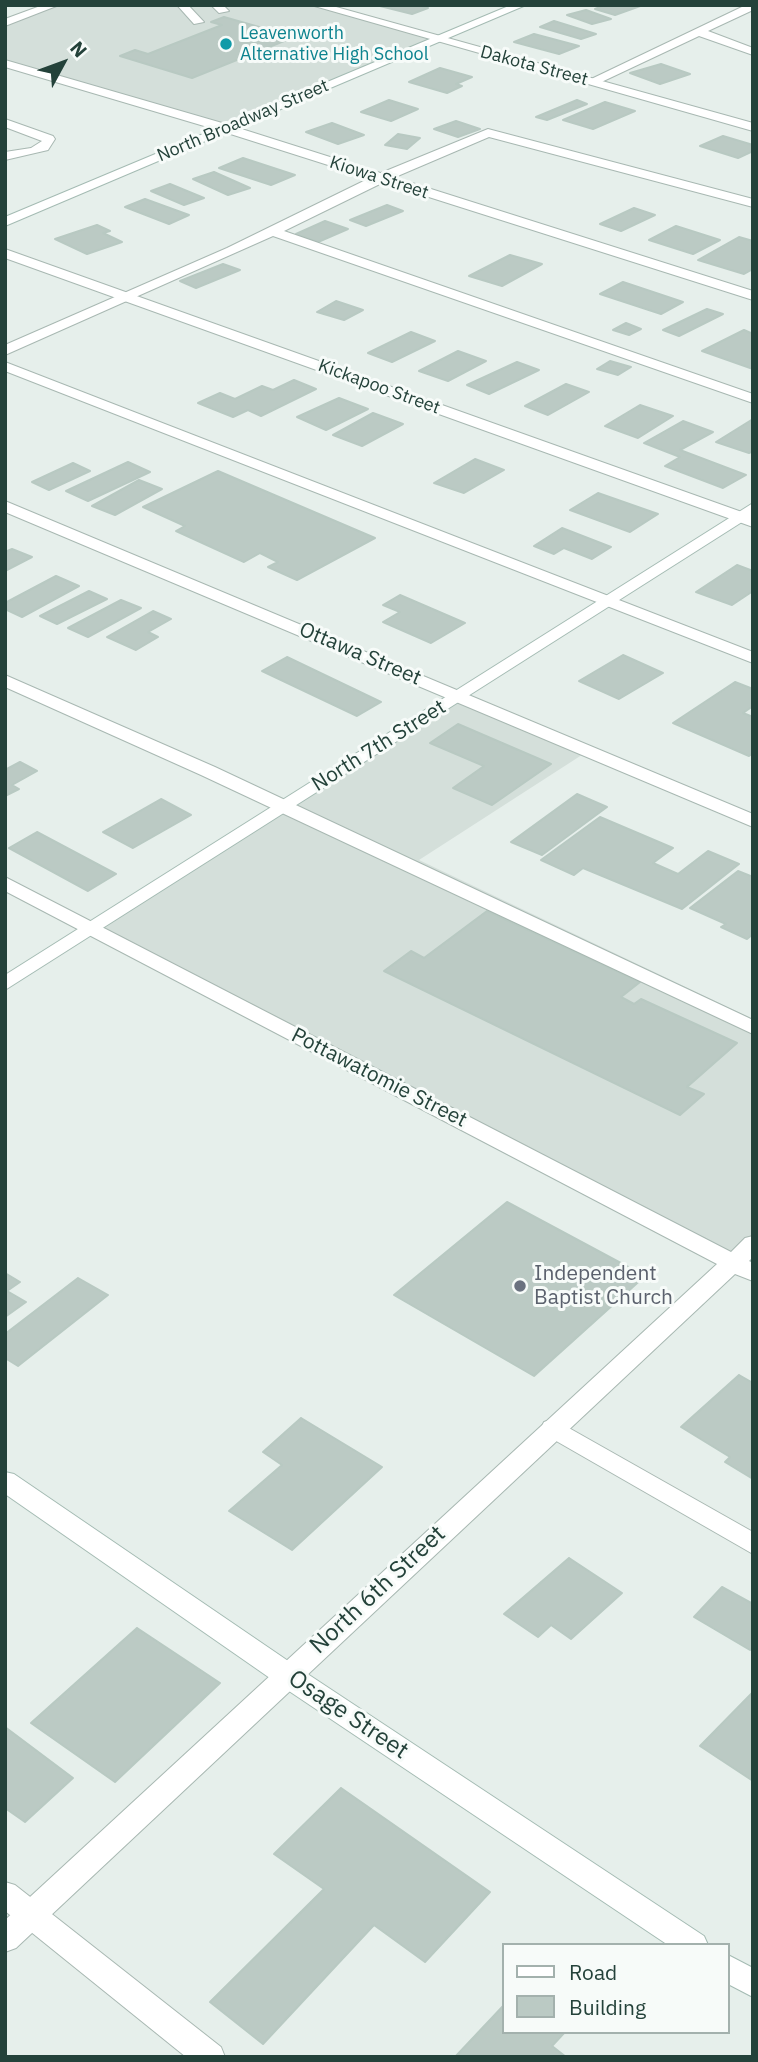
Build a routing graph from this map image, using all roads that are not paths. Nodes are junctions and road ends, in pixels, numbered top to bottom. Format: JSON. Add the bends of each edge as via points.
{"nodes":[{"id":1,"x":54,"y":5,"type":"edge"},
{"id":2,"x":182,"y":5,"type":"edge"},
{"id":3,"x":316,"y":5,"type":"edge"},
{"id":4,"x":521,"y":5,"type":"edge"},
{"id":5,"x":753,"y":6,"type":"edge"},
{"id":6,"x":198,"y":22,"type":"dead end"},
{"id":7,"x":5,"y":23,"type":"edge"},
{"id":8,"x":700,"y":32,"type":"junction"},
{"id":9,"x":438,"y":40,"type":"junction"},
{"id":10,"x":753,"y":52,"type":"edge"},
{"id":11,"x":5,"y":63,"type":"edge"},
{"id":12,"x":591,"y":82,"type":"junction"},
{"id":13,"x":5,"y":123,"type":"edge"},
{"id":14,"x":753,"y":127,"type":"edge"},
{"id":15,"x":225,"y":128,"type":"junction"},
{"id":16,"x":5,"y":156,"type":"edge"},
{"id":17,"x":381,"y":178,"type":"junction"},
{"id":18,"x":753,"y":203,"type":"edge"},
{"id":19,"x":5,"y":222,"type":"edge"},
{"id":20,"x":274,"y":232,"type":"junction"},
{"id":21,"x":5,"y":253,"type":"edge"},
{"id":22,"x":125,"y":296,"type":"junction"},
{"id":23,"x":753,"y":296,"type":"edge"},
{"id":24,"x":5,"y":351,"type":"edge"},
{"id":25,"x":5,"y":366,"type":"edge"},
{"id":26,"x":753,"y":399,"type":"edge"},
{"id":27,"x":5,"y":506,"type":"edge"},
{"id":28,"x":748,"y":516,"type":"edge"},
{"id":29,"x":608,"y":600,"type":"junction"},
{"id":30,"x":753,"y":658,"type":"edge"},
{"id":31,"x":5,"y":680,"type":"edge"},
{"id":32,"x":458,"y":695,"type":"junction"},
{"id":33,"x":282,"y":806,"type":"junction"},
{"id":34,"x":753,"y":821,"type":"edge"},
{"id":35,"x":5,"y":884,"type":"edge"},
{"id":36,"x":92,"y":929,"type":"junction"},
{"id":37,"x":5,"y":984,"type":"edge"},
{"id":38,"x":753,"y":1028,"type":"edge"},
{"id":39,"x":753,"y":1244,"type":"edge"},
{"id":40,"x":742,"y":1268,"type":"edge"},
{"id":41,"x":553,"y":1428,"type":"junction"},
{"id":42,"x":5,"y":1481,"type":"edge"},
{"id":43,"x":753,"y":1544,"type":"edge"},
{"id":44,"x":286,"y":1675,"type":"junction"},
{"id":45,"x":5,"y":1894,"type":"edge"},
{"id":46,"x":31,"y":1914,"type":"junction"},
{"id":47,"x":5,"y":1939,"type":"edge"},
{"id":48,"x":691,"y":1943,"type":"edge"},
{"id":49,"x":730,"y":1969,"type":"edge"},
{"id":50,"x":753,"y":1984,"type":"edge"},
{"id":51,"x":210,"y":2057,"type":"edge"}],
"edges":[{"from":1,"to":7,"type":"street"},
{"from":2,"to":6,"type":"street"},
{"from":3,"to":9,"type":"street","name":"Dakota Street"},
{"from":4,"to":9,"type":"street","name":"North Broadway Street"},
{"from":5,"to":8,"type":"street"},
{"from":8,"to":10,"type":"street"},
{"from":8,"to":12,"type":"street"},
{"from":9,"to":12,"type":"street","name":"Dakota Street"},
{"from":9,"to":15,"type":"street","name":"North Broadway Street"},
{"from":11,"to":15,"type":"street","name":"Kiowa Street"},
{"from":12,"to":14,"type":"street","name":"Dakota Street"},
{"from":13,"to":16,"type":"street","via":[[49,139],[34,151]]},
{"from":15,"to":17,"type":"street","name":"Kiowa Street"},
{"from":15,"to":19,"type":"street","name":"North Broadway Street"},
{"from":17,"to":18,"type":"street","via":[[488,133]]},
{"from":17,"to":20,"type":"street"},
{"from":17,"to":23,"type":"street","name":"Kiowa Street"},
{"from":20,"to":22,"type":"street"},
{"from":20,"to":26,"type":"street"},
{"from":21,"to":22,"type":"street","name":"Kickapoo Street"},
{"from":22,"to":24,"type":"street"},
{"from":22,"to":28,"type":"street","name":"Kickapoo Street"},
{"from":25,"to":29,"type":"street"},
{"from":27,"to":32,"type":"street","name":"Ottawa Street"},
{"from":28,"to":29,"type":"street","name":"North 7th Street"},
{"from":29,"to":30,"type":"street"},
{"from":29,"to":32,"type":"street","name":"North 7th Street"},
{"from":31,"to":33,"type":"street"},
{"from":32,"to":33,"type":"street","name":"North 7th Street"},
{"from":32,"to":34,"type":"street","name":"Ottawa Street"},
{"from":33,"to":36,"type":"street","name":"North 7th Street"},
{"from":33,"to":38,"type":"street"},
{"from":35,"to":36,"type":"street","name":"Pottawatomie Street"},
{"from":36,"to":37,"type":"street","name":"North 7th Street"},
{"from":36,"to":40,"type":"street","name":"Pottawatomie Street"},
{"from":39,"to":40,"type":"street","name":"North 6th Street"},
{"from":40,"to":41,"type":"street","name":"North 6th Street"},
{"from":41,"to":43,"type":"street"},
{"from":41,"to":44,"type":"street","name":"North 6th Street"},
{"from":42,"to":44,"type":"street","name":"Osage Street"},
{"from":44,"to":46,"type":"street","name":"North 6th Street"},
{"from":44,"to":48,"type":"street","name":"Osage Street"},
{"from":45,"to":46,"type":"street"},
{"from":46,"to":47,"type":"street","name":"North 6th Street"},
{"from":46,"to":51,"type":"street"},
{"from":49,"to":50,"type":"street"}]}
